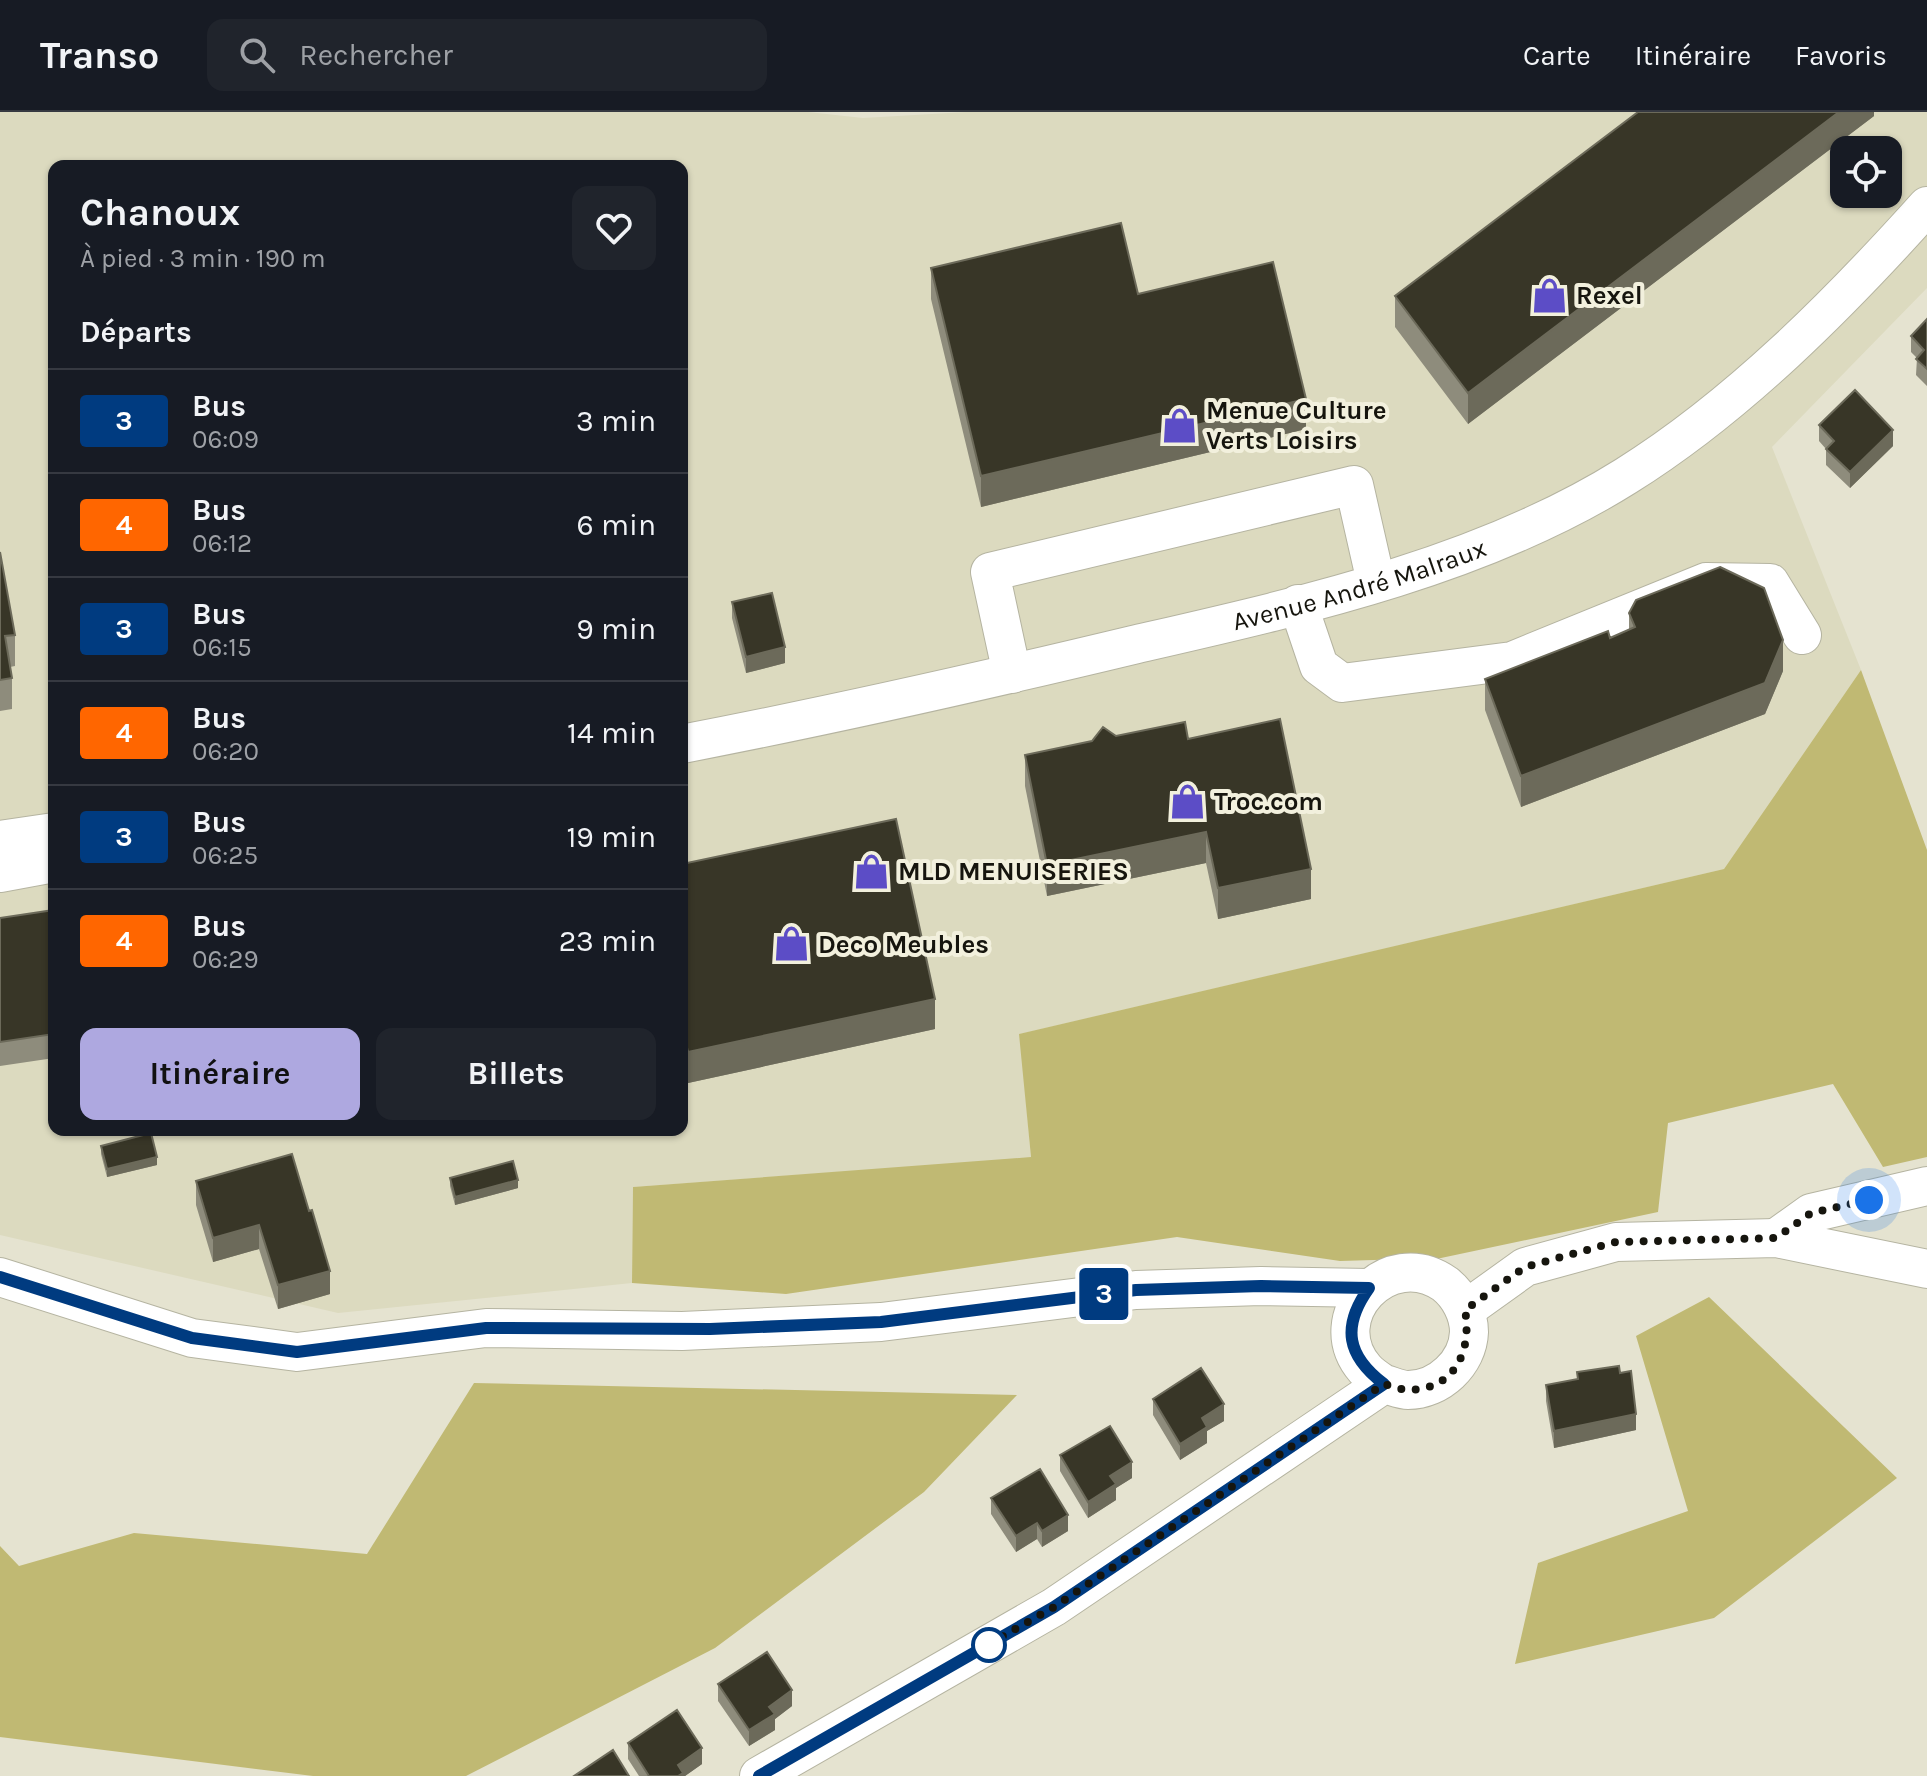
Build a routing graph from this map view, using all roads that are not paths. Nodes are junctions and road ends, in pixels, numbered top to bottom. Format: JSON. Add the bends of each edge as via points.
{"nodes":[{"id":1,"x":1927,"y":206,"type":"edge"},
{"id":2,"x":1376,"y":582,"type":"junction"},
{"id":3,"x":1298,"y":604,"type":"junction"},
{"id":4,"x":1802,"y":635,"type":"dead end"},
{"id":5,"x":1012,"y":674,"type":"junction"},
{"id":6,"x":688,"y":743,"type":"edge"},
{"id":7,"x":48,"y":833,"type":"edge"},
{"id":8,"x":0,"y":840,"type":"edge"},
{"id":9,"x":48,"y":864,"type":"edge"},
{"id":10,"x":0,"y":873,"type":"edge"},
{"id":11,"x":1927,"y":1186,"type":"edge"},
{"id":12,"x":1776,"y":1238,"type":"junction"},
{"id":13,"x":1927,"y":1269,"type":"edge"},
{"id":14,"x":0,"y":1277,"type":"edge"},
{"id":15,"x":1369,"y":1288,"type":"junction"},
{"id":16,"x":1465,"y":1310,"type":"junction"},
{"id":17,"x":1384,"y":1384,"type":"junction"},
{"id":18,"x":800,"y":1765,"type":"edge"},
{"id":19,"x":759,"y":1776,"type":"edge"}],
"edges":[{"from":1,"to":2,"type":"street","name":"Avenue André Malraux","via":[[1817,320],[1720,409],[1627,475],[1519,531]]},
{"from":2,"to":3,"type":"street","name":"Avenue André Malraux"},
{"from":2,"to":5,"type":"street","via":[[1354,485],[990,572]]},
{"from":3,"to":4,"type":"street","via":[[1319,666],[1342,683],[1512,661],[1706,582],[1770,583]]},
{"from":3,"to":5,"type":"street","name":"Avenue André Malraux"},
{"from":5,"to":6,"type":"street","name":"Avenue André Malraux"},
{"from":7,"to":8,"type":"street"},
{"from":9,"to":10,"type":"street"},
{"from":11,"to":12,"type":"street","via":[[1811,1213]]},
{"from":12,"to":13,"type":"street"},
{"from":12,"to":16,"type":"street","via":[[1616,1242],[1525,1267]]},
{"from":14,"to":15,"type":"street","via":[[192,1338],[297,1352],[486,1328],[697,1330],[881,1322],[1136,1290]]},
{"from":15,"to":16,"type":"street","via":[[1388,1275],[1434,1276]]},
{"from":15,"to":17,"type":"street","via":[[1356,1306],[1350,1328],[1354,1351]]},
{"from":16,"to":17,"type":"street","via":[[1469,1332],[1464,1355],[1450,1374],[1430,1386],[1407,1390]]},
{"from":17,"to":18,"type":"street","via":[[1054,1607]]},
{"from":18,"to":19,"type":"street"}]}
